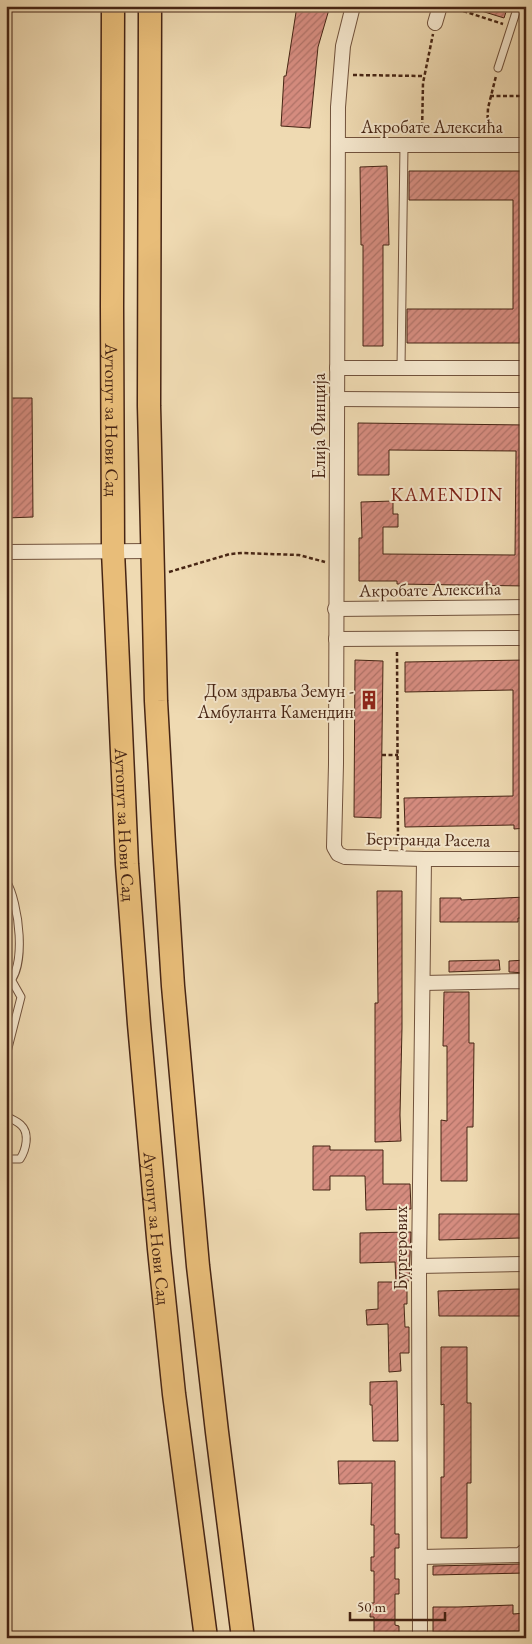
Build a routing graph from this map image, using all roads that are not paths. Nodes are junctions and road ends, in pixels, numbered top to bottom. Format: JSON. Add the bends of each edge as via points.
{"nodes":[{"id":1,"x":113,"y":6,"type":"edge"},
{"id":2,"x":150,"y":6,"type":"edge"},
{"id":3,"x":353,"y":6,"type":"edge"},
{"id":4,"x":440,"y":6,"type":"edge"},
{"id":5,"x":518,"y":6,"type":"edge"},
{"id":6,"x":435,"y":23,"type":"road end"},
{"id":7,"x":498,"y":68,"type":"road end"},
{"id":8,"x":338,"y":145,"type":"junction"},
{"id":9,"x":404,"y":145,"type":"junction"},
{"id":10,"x":526,"y":145,"type":"edge"},
{"id":11,"x":337,"y":368,"type":"junction"},
{"id":12,"x":401,"y":368,"type":"junction"},
{"id":13,"x":526,"y":368,"type":"edge"},
{"id":14,"x":338,"y":399,"type":"junction"},
{"id":15,"x":526,"y":400,"type":"edge"},
{"id":16,"x":113,"y":551,"type":"junction"},
{"id":17,"x":6,"y":552,"type":"edge"},
{"id":18,"x":152,"y":552,"type":"junction"},
{"id":19,"x":526,"y":607,"type":"edge"},
{"id":20,"x":335,"y":609,"type":"junction"},
{"id":21,"x":526,"y":638,"type":"edge"},
{"id":22,"x":336,"y":639,"type":"junction"},
{"id":23,"x":334,"y":847,"type":"joint"},
{"id":24,"x":424,"y":859,"type":"junction"},
{"id":25,"x":526,"y":859,"type":"edge"},
{"id":26,"x":6,"y":881,"type":"edge"},
{"id":27,"x":526,"y":982,"type":"edge"},
{"id":28,"x":9,"y":983,"type":"edge"},
{"id":29,"x":423,"y":983,"type":"junction"},
{"id":30,"x":9,"y":1035,"type":"edge"},
{"id":31,"x":6,"y":1056,"type":"edge"},
{"id":32,"x":6,"y":1116,"type":"edge"},
{"id":33,"x":6,"y":1159,"type":"edge"},
{"id":34,"x":526,"y":1264,"type":"edge"},
{"id":35,"x":418,"y":1266,"type":"junction"},
{"id":36,"x":526,"y":1550,"type":"edge"},
{"id":37,"x":420,"y":1557,"type":"junction"},
{"id":38,"x":206,"y":1638,"type":"edge"},
{"id":39,"x":244,"y":1638,"type":"edge"},
{"id":40,"x":420,"y":1638,"type":"edge"}],
"edges":[{"from":1,"to":16,"type":"main road","name":"Аутопут за Нови Сад"},
{"from":2,"to":18,"type":"main road","name":"Аутопут за Нови Сад"},
{"from":3,"to":8,"type":"street","name":"Елија Финција","via":[[339,75]]},
{"from":4,"to":6,"type":"street"},
{"from":5,"to":7,"type":"lane"},
{"from":8,"to":9,"type":"street","name":"Акробате Алексића"},
{"from":8,"to":11,"type":"street","name":"Елија Финција"},
{"from":9,"to":10,"type":"street","name":"Акробате Алексића"},
{"from":9,"to":12,"type":"lane"},
{"from":11,"to":12,"type":"street"},
{"from":11,"to":14,"type":"street","name":"Елија Финција"},
{"from":12,"to":13,"type":"street"},
{"from":14,"to":15,"type":"street"},
{"from":14,"to":20,"type":"street","name":"Елија Финција"},
{"from":16,"to":17,"type":"street"},
{"from":16,"to":18,"type":"street"},
{"from":16,"to":38,"type":"main road","name":"Аутопут за Нови Сад","via":[[128,873],[139,1024],[173,1385]]},
{"from":18,"to":39,"type":"main road","name":"Аутопут за Нови Сад","via":[[156,701],[174,996],[198,1266]]},
{"from":19,"to":20,"type":"street","name":"Акробате Алексића"},
{"from":20,"to":22,"type":"street","name":"Елија Финција"},
{"from":21,"to":22,"type":"street"},
{"from":22,"to":23,"type":"street","name":"Елија Финција"},
{"from":23,"to":24,"type":"street","name":"Бертранда Расела","via":[[338,854],[345,856]]},
{"from":24,"to":25,"type":"street","name":"Бертранда Расела"},
{"from":24,"to":29,"type":"street","name":"Бургерових"},
{"from":26,"to":28,"type":"lane","via":[[20,926],[19,954]]},
{"from":27,"to":29,"type":"street"},
{"from":28,"to":30,"type":"lane","via":[[22,997]]},
{"from":29,"to":35,"type":"street","name":"Бургерових"},
{"from":30,"to":31,"type":"lane"},
{"from":32,"to":33,"type":"lane","via":[[22,1125],[27,1136],[20,1159]]},
{"from":34,"to":35,"type":"street"},
{"from":35,"to":37,"type":"street","name":"Бургерових"},
{"from":36,"to":37,"type":"street","via":[[520,1555]]},
{"from":37,"to":40,"type":"street","name":"Бургерових"}]}
